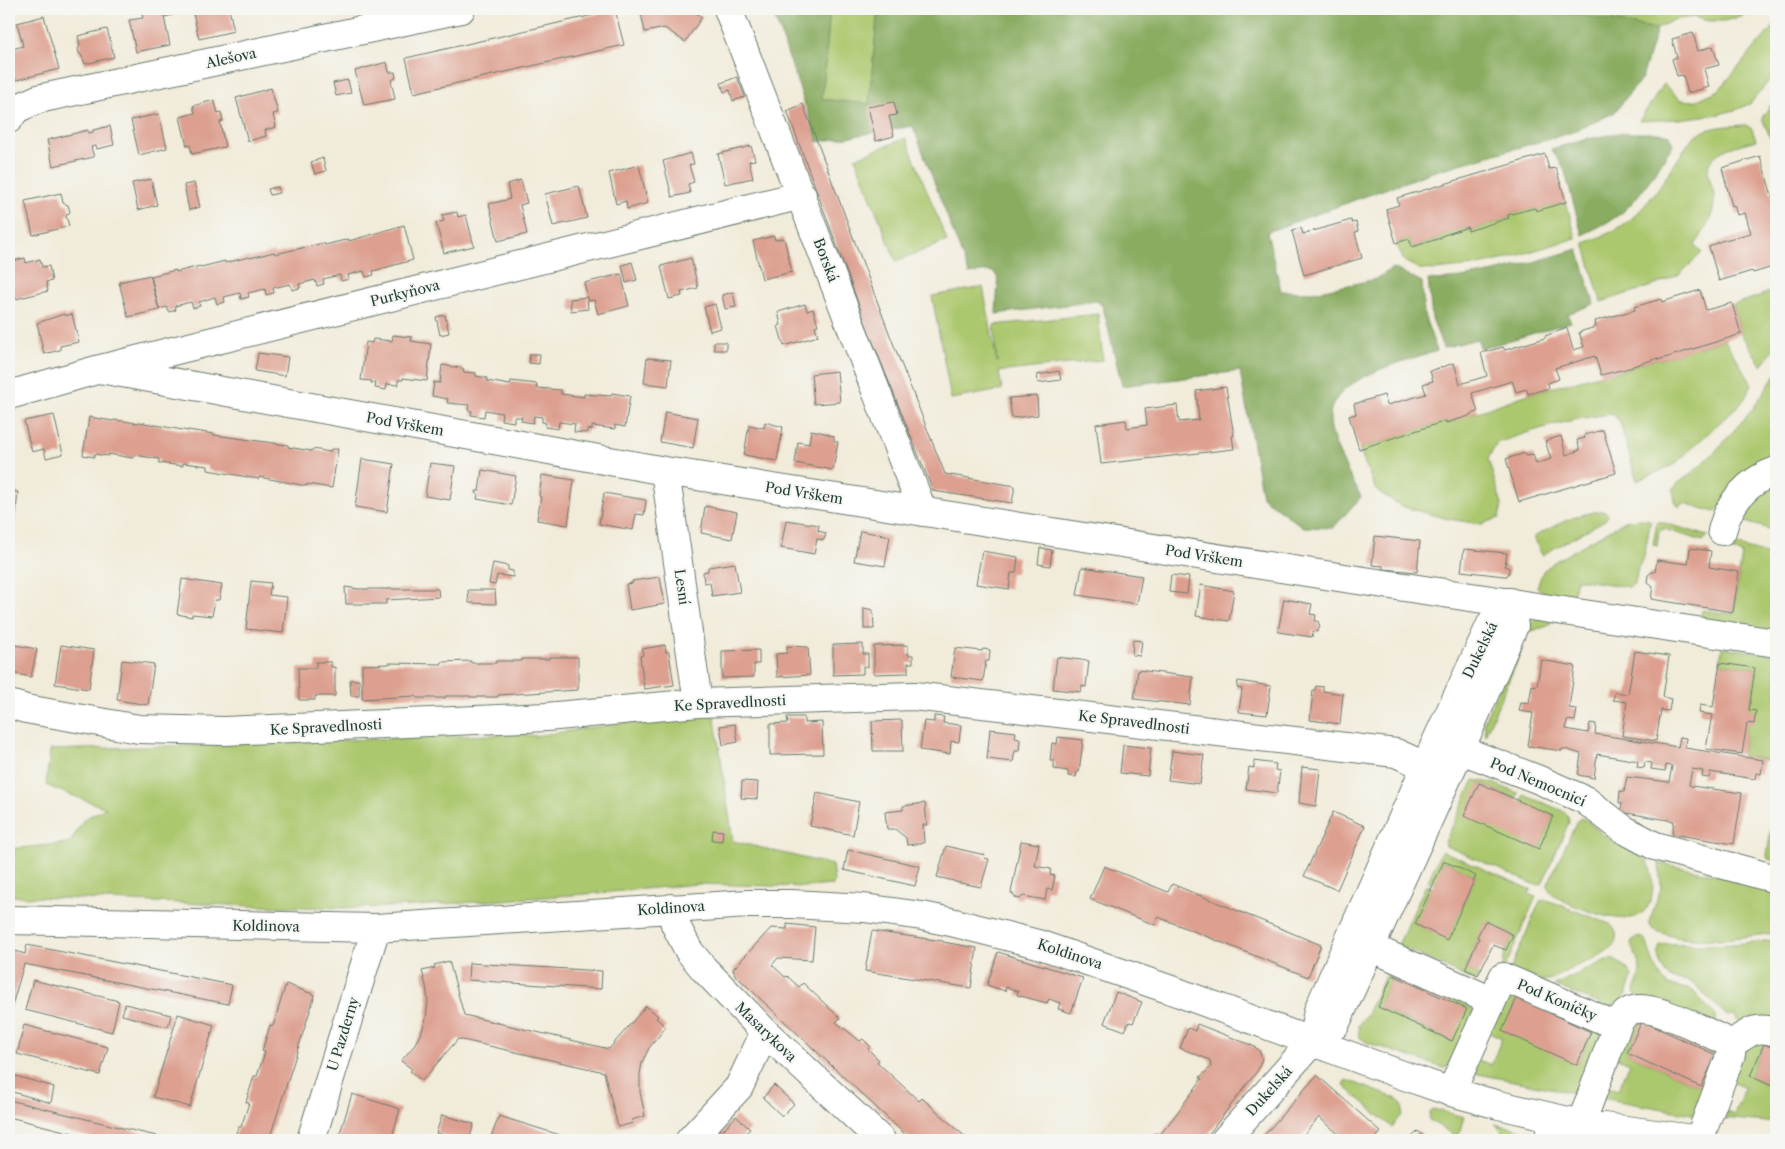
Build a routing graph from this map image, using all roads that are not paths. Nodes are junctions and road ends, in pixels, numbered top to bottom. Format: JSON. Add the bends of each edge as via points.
{"nodes":[{"id":1,"x":461,"y":9,"type":"edge"},
{"id":2,"x":728,"y":9,"type":"edge"},
{"id":3,"x":9,"y":119,"type":"edge"},
{"id":4,"x":802,"y":195,"type":"junction"},
{"id":5,"x":100,"y":369,"type":"junction"},
{"id":6,"x":9,"y":395,"type":"edge"},
{"id":7,"x":665,"y":471,"type":"junction"},
{"id":8,"x":1776,"y":471,"type":"edge"},
{"id":9,"x":923,"y":512,"type":"junction"},
{"id":10,"x":1722,"y":531,"type":"dead end"},
{"id":11,"x":1510,"y":602,"type":"junction"},
{"id":12,"x":1776,"y":643,"type":"edge"},
{"id":13,"x":698,"y":703,"type":"junction"},
{"id":14,"x":9,"y":704,"type":"edge"},
{"id":15,"x":1449,"y":745,"type":"junction"},
{"id":16,"x":1437,"y":771,"type":"junction"},
{"id":17,"x":1771,"y":877,"type":"edge"},
{"id":18,"x":671,"y":908,"type":"junction"},
{"id":19,"x":9,"y":920,"type":"edge"},
{"id":20,"x":376,"y":928,"type":"junction"},
{"id":21,"x":1370,"y":947,"type":"junction"},
{"id":22,"x":1492,"y":1001,"type":"junction"},
{"id":23,"x":1617,"y":1026,"type":"junction"},
{"id":24,"x":765,"y":1032,"type":"junction"},
{"id":25,"x":1776,"y":1032,"type":"edge"},
{"id":26,"x":1312,"y":1042,"type":"junction"},
{"id":27,"x":1732,"y":1044,"type":"junction"},
{"id":28,"x":1451,"y":1092,"type":"junction"},
{"id":29,"x":1581,"y":1124,"type":"junction"},
{"id":30,"x":1550,"y":1129,"type":"edge"},
{"id":31,"x":311,"y":1140,"type":"edge"},
{"id":32,"x":690,"y":1140,"type":"edge"},
{"id":33,"x":881,"y":1140,"type":"edge"},
{"id":34,"x":1225,"y":1140,"type":"edge"},
{"id":35,"x":1700,"y":1140,"type":"edge"}],
"edges":[{"from":1,"to":3,"type":"street","name":"Alešova","via":[[38,99],[16,109]]},
{"from":2,"to":4,"type":"street","name":"Borská"},
{"from":4,"to":5,"type":"street","name":"Purkyňova"},
{"from":4,"to":9,"type":"street","name":"Borská"},
{"from":5,"to":6,"type":"street","name":"Purkyňova"},
{"from":5,"to":7,"type":"street","name":"Pod Vrškem"},
{"from":7,"to":9,"type":"street","name":"Pod Vrškem"},
{"from":7,"to":13,"type":"street","name":"Lesní"},
{"from":8,"to":10,"type":"street","via":[[1764,475],[1731,505]]},
{"from":9,"to":11,"type":"street","name":"Pod Vrškem"},
{"from":11,"to":12,"type":"street"},
{"from":11,"to":15,"type":"street","name":"Dukelská","via":[[1492,622]]},
{"from":13,"to":14,"type":"street","name":"Ke Spravedlnosti","via":[[546,716],[224,731],[139,729]]},
{"from":13,"to":16,"type":"street","name":"Ke Spravedlnosti","via":[[914,696],[1396,753]]},
{"from":15,"to":16,"type":"street","name":"Dukelská"},
{"from":15,"to":17,"type":"street","name":"Pod Nemocnicí","via":[[1585,800],[1623,829],[1655,846]]},
{"from":16,"to":21,"type":"street","name":"Dukelská"},
{"from":16,"to":26,"type":"street","name":"Dukelská","via":[[1318,1012]]},
{"from":18,"to":20,"type":"street","name":"Koldinova"},
{"from":18,"to":24,"type":"street","name":"Masarykova","via":[[689,951]]},
{"from":18,"to":26,"type":"street","name":"Koldinova","via":[[820,905],[899,912],[952,922],[1074,955]]},
{"from":19,"to":20,"type":"street","name":"Koldinova"},
{"from":20,"to":31,"type":"street","name":"U Pazderny"},
{"from":21,"to":22,"type":"street"},
{"from":21,"to":26,"type":"street","name":"Dukelská","via":[[1335,1025]]},
{"from":22,"to":23,"type":"street","name":"Pod Koníčky","via":[[1503,977]]},
{"from":22,"to":28,"type":"street","name":"Pod Koníčky"},
{"from":23,"to":27,"type":"street","via":[[1626,1013],[1639,1008],[1663,1013]]},
{"from":23,"to":29,"type":"street"},
{"from":24,"to":32,"type":"street","via":[[739,1087]]},
{"from":24,"to":33,"type":"street","name":"Masarykova"},
{"from":25,"to":27,"type":"street","via":[[1755,1030]]},
{"from":26,"to":28,"type":"street"},
{"from":26,"to":34,"type":"street","name":"Dukelská"},
{"from":27,"to":35,"type":"street"},
{"from":28,"to":30,"type":"street"},
{"from":29,"to":30,"type":"street"},
{"from":29,"to":35,"type":"street"}]}
